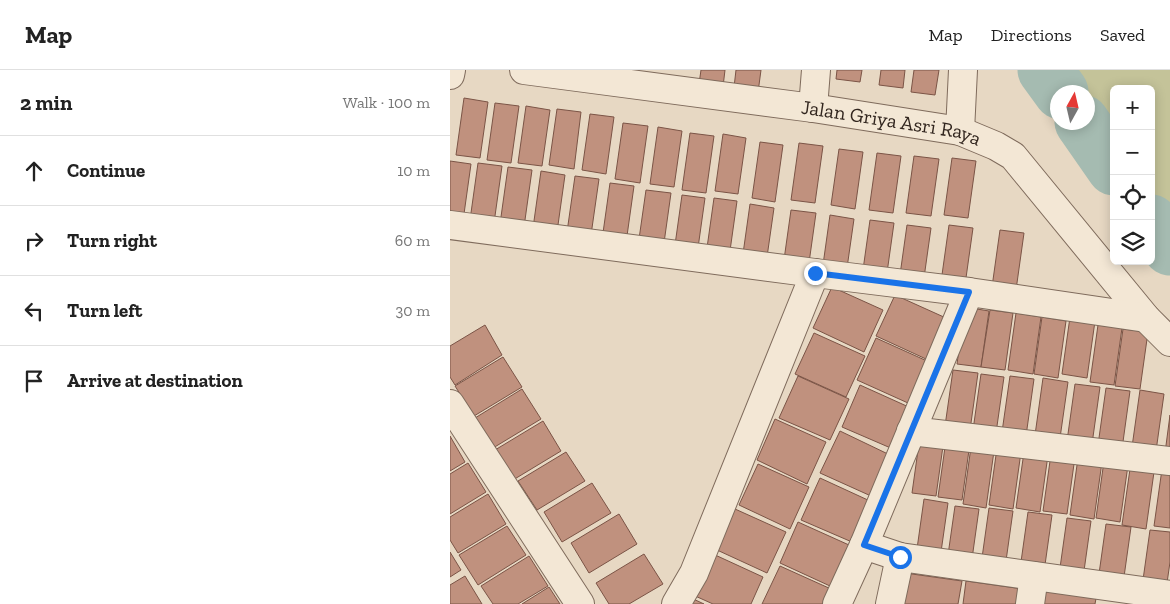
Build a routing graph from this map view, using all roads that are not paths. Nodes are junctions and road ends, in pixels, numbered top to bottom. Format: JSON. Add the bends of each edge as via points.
{"nodes":[{"id":1,"x":451,"y":70,"type":"edge"},
{"id":2,"x":525,"y":70,"type":"edge"},
{"id":3,"x":816,"y":70,"type":"edge"},
{"id":4,"x":963,"y":70,"type":"edge"},
{"id":5,"x":450,"y":75,"type":"edge"},
{"id":6,"x":667,"y":79,"type":"edge"},
{"id":7,"x":813,"y":108,"type":"junction"},
{"id":8,"x":960,"y":131,"type":"junction"},
{"id":9,"x":450,"y":225,"type":"edge"},
{"id":10,"x":815,"y":273,"type":"junction"},
{"id":11,"x":969,"y":292,"type":"junction"},
{"id":12,"x":1146,"y":318,"type":"junction"},
{"id":13,"x":1170,"y":342,"type":"edge"},
{"id":14,"x":450,"y":404,"type":"edge"},
{"id":15,"x":911,"y":431,"type":"junction"},
{"id":16,"x":1170,"y":461,"type":"edge"},
{"id":17,"x":864,"y":545,"type":"junction"},
{"id":18,"x":900,"y":557,"type":"junction"},
{"id":19,"x":1034,"y":576,"type":"junction"},
{"id":20,"x":1170,"y":595,"type":"edge"},
{"id":21,"x":580,"y":604,"type":"edge"},
{"id":22,"x":676,"y":604,"type":"edge"},
{"id":23,"x":837,"y":604,"type":"edge"},
{"id":24,"x":890,"y":604,"type":"edge"},
{"id":25,"x":1030,"y":604,"type":"edge"}],
"edges":[{"from":1,"to":5,"type":"street"},
{"from":2,"to":6,"type":"street","name":"Jalan Griya Asri Raya"},
{"from":3,"to":7,"type":"street"},
{"from":4,"to":8,"type":"street"},
{"from":6,"to":7,"type":"street","name":"Jalan Griya Asri Raya"},
{"from":7,"to":8,"type":"street","name":"Jalan Griya Asri Raya"},
{"from":8,"to":12,"type":"street","name":"Jalan Griya Asri Raya","via":[[1013,156]]},
{"from":9,"to":10,"type":"street"},
{"from":10,"to":11,"type":"street"},
{"from":10,"to":22,"type":"street","via":[[694,573]]},
{"from":11,"to":12,"type":"street"},
{"from":11,"to":15,"type":"street"},
{"from":12,"to":13,"type":"street","name":"Jalan Griya Asri Raya"},
{"from":14,"to":21,"type":"street"},
{"from":15,"to":16,"type":"street"},
{"from":15,"to":17,"type":"street"},
{"from":17,"to":18,"type":"street"},
{"from":17,"to":23,"type":"street"},
{"from":18,"to":19,"type":"street"},
{"from":18,"to":24,"type":"street"},
{"from":19,"to":20,"type":"street"},
{"from":19,"to":25,"type":"street"}]}
